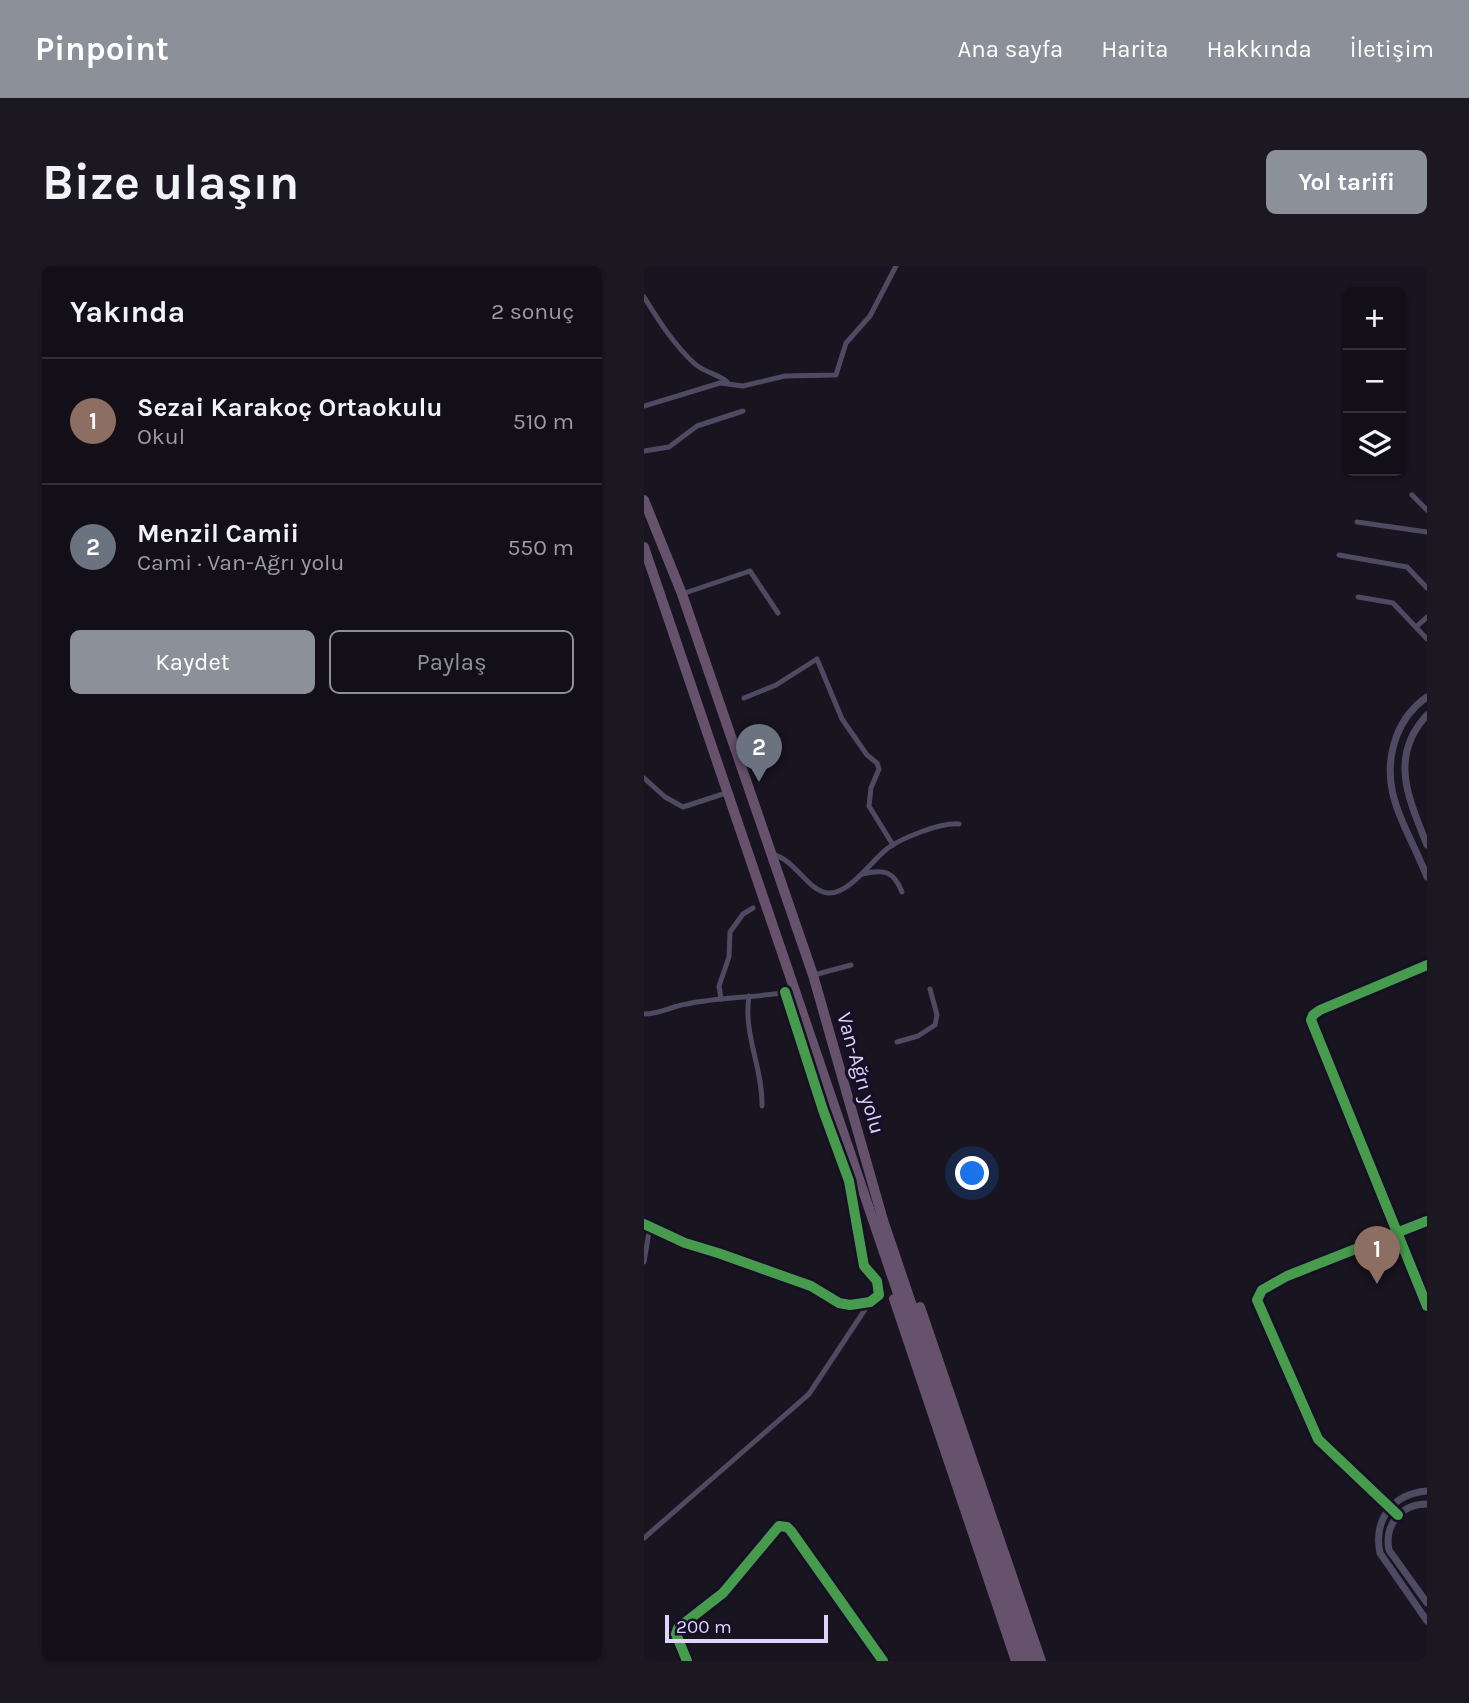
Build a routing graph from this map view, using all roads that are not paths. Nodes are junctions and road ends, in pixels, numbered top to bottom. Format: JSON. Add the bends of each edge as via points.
{"nodes":[{"id":1,"x":896,"y":266,"type":"edge"},
{"id":2,"x":644,"y":297,"type":"edge"},
{"id":3,"x":728,"y":383,"type":"junction"},
{"id":4,"x":644,"y":406,"type":"edge"},
{"id":5,"x":743,"y":411,"type":"dead end"},
{"id":6,"x":644,"y":451,"type":"edge"},
{"id":7,"x":1412,"y":495,"type":"dead end"},
{"id":8,"x":644,"y":500,"type":"edge"},
{"id":9,"x":1427,"y":510,"type":"edge"},
{"id":10,"x":1357,"y":522,"type":"dead end"},
{"id":11,"x":1427,"y":532,"type":"edge"},
{"id":12,"x":644,"y":547,"type":"edge"},
{"id":13,"x":1339,"y":555,"type":"dead end"},
{"id":14,"x":1427,"y":589,"type":"edge"},
{"id":15,"x":682,"y":594,"type":"junction"},
{"id":16,"x":1358,"y":597,"type":"dead end"},
{"id":17,"x":778,"y":613,"type":"dead end"},
{"id":18,"x":1427,"y":617,"type":"edge"},
{"id":19,"x":1416,"y":628,"type":"junction"},
{"id":20,"x":1427,"y":639,"type":"edge"},
{"id":21,"x":1427,"y":697,"type":"edge"},
{"id":22,"x":744,"y":698,"type":"dead end"},
{"id":23,"x":1427,"y":715,"type":"edge"},
{"id":24,"x":644,"y":778,"type":"edge"},
{"id":25,"x":726,"y":793,"type":"junction"},
{"id":26,"x":958,"y":824,"type":"dead end"},
{"id":27,"x":893,"y":845,"type":"junction"},
{"id":28,"x":1427,"y":845,"type":"edge"},
{"id":29,"x":771,"y":854,"type":"junction"},
{"id":30,"x":859,"y":875,"type":"junction"},
{"id":31,"x":1427,"y":877,"type":"edge"},
{"id":32,"x":902,"y":892,"type":"dead end"},
{"id":33,"x":753,"y":908,"type":"dead end"},
{"id":34,"x":851,"y":965,"type":"dead end"},
{"id":35,"x":1427,"y":965,"type":"edge"},
{"id":36,"x":813,"y":975,"type":"junction"},
{"id":37,"x":930,"y":989,"type":"dead end"},
{"id":38,"x":789,"y":990,"type":"junction"},
{"id":39,"x":749,"y":996,"type":"junction"},
{"id":40,"x":721,"y":999,"type":"junction"},
{"id":41,"x":644,"y":1014,"type":"edge"},
{"id":42,"x":897,"y":1041,"type":"dead end"},
{"id":43,"x":762,"y":1106,"type":"dead end"},
{"id":44,"x":1427,"y":1221,"type":"edge"},
{"id":45,"x":647,"y":1225,"type":"edge"},
{"id":46,"x":1396,"y":1233,"type":"junction"},
{"id":47,"x":892,"y":1259,"type":"junction"},
{"id":48,"x":644,"y":1262,"type":"edge"},
{"id":49,"x":870,"y":1302,"type":"junction"},
{"id":50,"x":1427,"y":1306,"type":"edge"},
{"id":51,"x":1427,"y":1491,"type":"edge"},
{"id":52,"x":1427,"y":1504,"type":"edge"},
{"id":53,"x":1390,"y":1509,"type":"junction"},
{"id":54,"x":1398,"y":1515,"type":"junction"},
{"id":55,"x":644,"y":1538,"type":"edge"},
{"id":56,"x":1427,"y":1603,"type":"edge"},
{"id":57,"x":1427,"y":1621,"type":"edge"},
{"id":58,"x":687,"y":1661,"type":"edge"},
{"id":59,"x":883,"y":1661,"type":"edge"},
{"id":60,"x":1016,"y":1661,"type":"edge"},
{"id":61,"x":1023,"y":1661,"type":"edge"},
{"id":62,"x":1032,"y":1661,"type":"edge"},
{"id":63,"x":1041,"y":1661,"type":"edge"}],
"edges":[{"from":1,"to":3,"type":"street","via":[[870,316],[846,343],[836,375],[785,376],[743,386]]},
{"from":2,"to":3,"type":"street","via":[[693,363]]},
{"from":3,"to":4,"type":"street"},
{"from":5,"to":6,"type":"street","via":[[697,426],[669,447]]},
{"from":7,"to":9,"type":"street"},
{"from":8,"to":15,"type":"highway","name":"Van-Ağrı yolu"},
{"from":10,"to":11,"type":"street"},
{"from":12,"to":25,"type":"highway"},
{"from":13,"to":14,"type":"street","via":[[1407,567]]},
{"from":15,"to":17,"type":"street","via":[[750,571]]},
{"from":15,"to":29,"type":"highway","name":"Van-Ağrı yolu"},
{"from":16,"to":19,"type":"street","via":[[1393,603]]},
{"from":18,"to":19,"type":"street"},
{"from":19,"to":20,"type":"street"},
{"from":21,"to":31,"type":"street","via":[[1400,728],[1389,763],[1394,801]]},
{"from":22,"to":27,"type":"street","via":[[776,685],[817,659],[842,719],[877,763],[869,806]]},
{"from":23,"to":28,"type":"street","via":[[1410,740],[1404,779]]},
{"from":24,"to":25,"type":"street","via":[[683,807]]},
{"from":25,"to":38,"type":"highway"},
{"from":26,"to":27,"type":"street"},
{"from":27,"to":30,"type":"street"},
{"from":29,"to":30,"type":"street","via":[[783,858],[827,893],[840,891]]},
{"from":29,"to":36,"type":"highway","name":"Van-Ağrı yolu"},
{"from":30,"to":32,"type":"street","via":[[892,875]]},
{"from":33,"to":40,"type":"street","via":[[730,932],[729,957],[719,986]]},
{"from":34,"to":36,"type":"street"},
{"from":35,"to":46,"type":"street","via":[[1320,1010],[1311,1020]]},
{"from":36,"to":47,"type":"highway","name":"Van-Ağrı yolu"},
{"from":37,"to":42,"type":"street","via":[[935,1025],[923,1034]]},
{"from":38,"to":39,"type":"street"},
{"from":38,"to":47,"type":"highway"},
{"from":38,"to":49,"type":"street","via":[[823,1110],[849,1181],[864,1266],[877,1281],[879,1294]]},
{"from":39,"to":40,"type":"street"},
{"from":39,"to":43,"type":"street","via":[[748,1028]]},
{"from":40,"to":41,"type":"street"},
{"from":44,"to":46,"type":"street"},
{"from":45,"to":48,"type":"street"},
{"from":45,"to":49,"type":"street","via":[[685,1243],[811,1286],[839,1303]]},
{"from":46,"to":50,"type":"street"},
{"from":46,"to":53,"type":"street","via":[[1287,1276],[1262,1290],[1257,1300],[1318,1439]]},
{"from":47,"to":60,"type":"highway","via":[[898,1317]]},
{"from":47,"to":61,"type":"highway"},
{"from":47,"to":62,"type":"highway","name":"Van-Ağrı yolu"},
{"from":47,"to":63,"type":"highway","via":[[918,1303]]},
{"from":49,"to":55,"type":"street","via":[[809,1394]]},
{"from":51,"to":53,"type":"street","via":[[1404,1496]]},
{"from":52,"to":54,"type":"street"},
{"from":53,"to":54,"type":"street"},
{"from":53,"to":57,"type":"street","via":[[1379,1531],[1380,1553]]},
{"from":54,"to":56,"type":"street","via":[[1388,1532],[1390,1550]]},
{"from":58,"to":59,"type":"street","via":[[678,1628],[723,1593],[783,1526]]}]}
